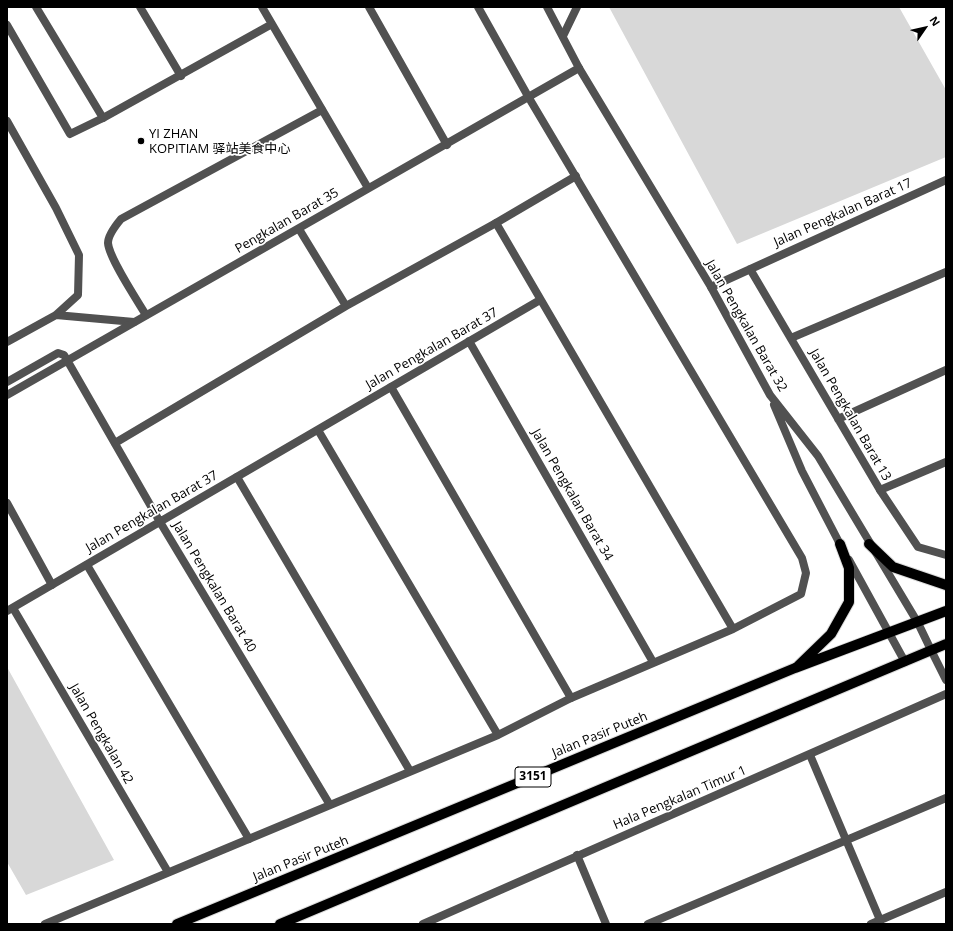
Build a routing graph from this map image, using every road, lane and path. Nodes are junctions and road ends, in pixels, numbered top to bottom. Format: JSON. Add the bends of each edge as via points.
{"nodes":[{"id":1,"x":36,"y":7,"type":"edge"},
{"id":2,"x":140,"y":7,"type":"edge"},
{"id":3,"x":262,"y":7,"type":"edge"},
{"id":4,"x":369,"y":7,"type":"edge"},
{"id":5,"x":478,"y":7,"type":"edge"},
{"id":6,"x":547,"y":7,"type":"edge"},
{"id":7,"x":577,"y":7,"type":"edge"},
{"id":8,"x":272,"y":24,"type":"junction"},
{"id":9,"x":7,"y":25,"type":"edge"},
{"id":10,"x":563,"y":36,"type":"junction"},
{"id":11,"x":580,"y":68,"type":"junction"},
{"id":12,"x":180,"y":76,"type":"junction"},
{"id":13,"x":529,"y":98,"type":"junction"},
{"id":14,"x":322,"y":110,"type":"junction"},
{"id":15,"x":103,"y":118,"type":"junction"},
{"id":16,"x":7,"y":121,"type":"edge"},
{"id":17,"x":447,"y":145,"type":"junction"},
{"id":18,"x":576,"y":176,"type":"junction"},
{"id":19,"x":946,"y":180,"type":"edge"},
{"id":20,"x":368,"y":188,"type":"junction"},
{"id":21,"x":496,"y":223,"type":"junction"},
{"id":22,"x":299,"y":229,"type":"junction"},
{"id":23,"x":750,"y":269,"type":"junction"},
{"id":24,"x":946,"y":272,"type":"edge"},
{"id":25,"x":710,"y":287,"type":"junction"},
{"id":26,"x":540,"y":300,"type":"junction"},
{"id":27,"x":346,"y":306,"type":"junction"},
{"id":28,"x":56,"y":315,"type":"junction"},
{"id":29,"x":146,"y":315,"type":"junction"},
{"id":30,"x":134,"y":322,"type":"junction"},
{"id":31,"x":791,"y":338,"type":"junction"},
{"id":32,"x":469,"y":341,"type":"junction"},
{"id":33,"x":7,"y":342,"type":"edge"},
{"id":34,"x":67,"y":360,"type":"junction"},
{"id":35,"x":946,"y":370,"type":"edge"},
{"id":36,"x":7,"y":382,"type":"edge"},
{"id":37,"x":391,"y":387,"type":"junction"},
{"id":38,"x":7,"y":395,"type":"edge"},
{"id":39,"x":770,"y":395,"type":"junction"},
{"id":40,"x":838,"y":419,"type":"junction"},
{"id":41,"x":318,"y":430,"type":"junction"},
{"id":42,"x":115,"y":443,"type":"junction"},
{"id":43,"x":946,"y":462,"type":"edge"},
{"id":44,"x":237,"y":477,"type":"junction"},
{"id":45,"x":880,"y":490,"type":"junction"},
{"id":46,"x":8,"y":506,"type":"edge"},
{"id":47,"x":160,"y":522,"type":"junction"},
{"id":48,"x":840,"y":544,"type":"junction"},
{"id":49,"x":869,"y":544,"type":"junction"},
{"id":50,"x":946,"y":555,"type":"edge"},
{"id":51,"x":87,"y":565,"type":"junction"},
{"id":52,"x":52,"y":585,"type":"junction"},
{"id":53,"x":946,"y":585,"type":"edge"},
{"id":54,"x":10,"y":609,"type":"edge"},
{"id":55,"x":946,"y":611,"type":"edge"},
{"id":56,"x":918,"y":623,"type":"junction"},
{"id":57,"x":733,"y":629,"type":"junction"},
{"id":58,"x":890,"y":633,"type":"junction"},
{"id":59,"x":946,"y":644,"type":"edge"},
{"id":60,"x":931,"y":650,"type":"junction"},
{"id":61,"x":653,"y":662,"type":"junction"},
{"id":62,"x":905,"y":662,"type":"junction"},
{"id":63,"x":795,"y":668,"type":"junction"},
{"id":64,"x":946,"y":680,"type":"edge"},
{"id":65,"x":946,"y":694,"type":"edge"},
{"id":66,"x":571,"y":698,"type":"junction"},
{"id":67,"x":498,"y":734,"type":"junction"},
{"id":68,"x":810,"y":755,"type":"junction"},
{"id":69,"x":410,"y":771,"type":"junction"},
{"id":70,"x":946,"y":798,"type":"edge"},
{"id":71,"x":330,"y":805,"type":"junction"},
{"id":72,"x":249,"y":839,"type":"junction"},
{"id":73,"x":846,"y":840,"type":"junction"},
{"id":74,"x":577,"y":855,"type":"junction"},
{"id":75,"x":168,"y":872,"type":"junction"},
{"id":76,"x":946,"y":892,"type":"edge"},
{"id":77,"x":880,"y":920,"type":"junction"},
{"id":78,"x":434,"y":922,"type":"edge"},
{"id":79,"x":45,"y":924,"type":"edge"},
{"id":80,"x":177,"y":924,"type":"edge"},
{"id":81,"x":280,"y":924,"type":"edge"},
{"id":82,"x":423,"y":924,"type":"edge"},
{"id":83,"x":606,"y":924,"type":"edge"},
{"id":84,"x":648,"y":924,"type":"edge"},
{"id":85,"x":871,"y":924,"type":"edge"}],
"edges":[{"from":1,"to":15,"type":"street"},
{"from":2,"to":12,"type":"street"},
{"from":3,"to":8,"type":"street"},
{"from":4,"to":17,"type":"street"},
{"from":5,"to":13,"type":"street"},
{"from":6,"to":10,"type":"street","name":"Jalan Pengkalan Barat 32"},
{"from":7,"to":10,"type":"street"},
{"from":8,"to":12,"type":"street"},
{"from":8,"to":14,"type":"street"},
{"from":9,"to":15,"type":"street","via":[[70,134]]},
{"from":10,"to":11,"type":"street","name":"Jalan Pengkalan Barat 32"},
{"from":11,"to":13,"type":"street","name":"Pengkalan Barat 35"},
{"from":11,"to":25,"type":"street","name":"Jalan Pengkalan Barat 32"},
{"from":12,"to":15,"type":"street"},
{"from":13,"to":17,"type":"street","name":"Pengkalan Barat 35"},
{"from":13,"to":18,"type":"street"},
{"from":14,"to":20,"type":"street"},
{"from":14,"to":29,"type":"street","via":[[121,219],[108,243],[112,255]]},
{"from":16,"to":28,"type":"street","via":[[56,208],[79,256],[78,295]]},
{"from":17,"to":20,"type":"street","name":"Pengkalan Barat 35"},
{"from":18,"to":21,"type":"street"},
{"from":18,"to":57,"type":"street","via":[[802,558],[806,573],[801,594]]},
{"from":19,"to":23,"type":"street","name":"Jalan Pengkalan Barat 17"},
{"from":20,"to":22,"type":"street","name":"Pengkalan Barat 35"},
{"from":21,"to":26,"type":"street"},
{"from":21,"to":27,"type":"street"},
{"from":22,"to":27,"type":"street"},
{"from":22,"to":29,"type":"street","name":"Pengkalan Barat 35"},
{"from":23,"to":25,"type":"street","name":"Jalan Pengkalan Barat 17"},
{"from":23,"to":31,"type":"street","name":"Jalan Pengkalan Barat 13"},
{"from":24,"to":31,"type":"street"},
{"from":25,"to":39,"type":"street","name":"Jalan Pengkalan Barat 32"},
{"from":26,"to":32,"type":"street","name":"Jalan Pengkalan Barat 37"},
{"from":26,"to":57,"type":"street"},
{"from":27,"to":42,"type":"street"},
{"from":28,"to":30,"type":"street"},
{"from":28,"to":33,"type":"street"},
{"from":29,"to":30,"type":"street","name":"Pengkalan Barat 35"},
{"from":30,"to":34,"type":"street","name":"Pengkalan Barat 35"},
{"from":31,"to":40,"type":"street","name":"Jalan Pengkalan Barat 13"},
{"from":32,"to":37,"type":"street","name":"Jalan Pengkalan Barat 37"},
{"from":32,"to":61,"type":"street","name":"Jalan Pengkalan Barat 34"},
{"from":34,"to":36,"type":"street","via":[[64,355],[58,353]]},
{"from":34,"to":38,"type":"street","name":"Pengkalan Barat 35"},
{"from":34,"to":42,"type":"street","name":"Jalan Pengkalan Barat 40"},
{"from":35,"to":40,"type":"street"},
{"from":37,"to":41,"type":"street","name":"Jalan Pengkalan Barat 37"},
{"from":37,"to":66,"type":"street"},
{"from":39,"to":48,"type":"street","via":[[802,471]]},
{"from":39,"to":49,"type":"street","name":"Jalan Pengkalan Barat 32","via":[[818,456]]},
{"from":40,"to":45,"type":"street","name":"Jalan Pengkalan Barat 13"},
{"from":41,"to":44,"type":"street","name":"Jalan Pengkalan Barat 37"},
{"from":41,"to":67,"type":"street"},
{"from":42,"to":47,"type":"street","name":"Jalan Pengkalan Barat 40"},
{"from":43,"to":45,"type":"street"},
{"from":44,"to":47,"type":"street","name":"Jalan Pengkalan Barat 37"},
{"from":44,"to":69,"type":"street"},
{"from":45,"to":50,"type":"street","name":"Jalan Pengkalan Barat 13","via":[[918,547]]},
{"from":46,"to":52,"type":"street"},
{"from":47,"to":51,"type":"street","name":"Jalan Pengkalan Barat 37"},
{"from":47,"to":71,"type":"street","name":"Jalan Pengkalan Barat 40"},
{"from":48,"to":58,"type":"street"},
{"from":48,"to":63,"type":"main road","via":[[849,568],[849,602],[831,634]]},
{"from":49,"to":53,"type":"main road","via":[[893,567]]},
{"from":49,"to":56,"type":"street","name":"Jalan Pengkalan Barat 32"},
{"from":51,"to":52,"type":"street","name":"Jalan Pengkalan Barat 37"},
{"from":51,"to":72,"type":"street"},
{"from":52,"to":54,"type":"street","name":"Jalan Pengkalan Barat 37"},
{"from":54,"to":75,"type":"street","name":"Jalan Pengkalan 42"},
{"from":55,"to":56,"type":"main road","name":"Jalan Pasir Puteh","number":"3151"},
{"from":56,"to":58,"type":"main road","name":"Jalan Pasir Puteh","number":"3151"},
{"from":56,"to":60,"type":"street","name":"Jalan Pengkalan Barat 32"},
{"from":57,"to":61,"type":"street"},
{"from":58,"to":62,"type":"street"},
{"from":58,"to":63,"type":"main road","name":"Jalan Pasir Puteh","number":"3151"},
{"from":59,"to":60,"type":"main road"},
{"from":60,"to":62,"type":"main road"},
{"from":60,"to":64,"type":"street","name":"Jalan Pengkalan Barat 32"},
{"from":61,"to":66,"type":"street"},
{"from":62,"to":81,"type":"main road"},
{"from":63,"to":80,"type":"main road","name":"Jalan Pasir Puteh","number":"3151"},
{"from":65,"to":68,"type":"street","name":"Hala Pengkalan Timur 1"},
{"from":66,"to":67,"type":"street"},
{"from":67,"to":69,"type":"street"},
{"from":68,"to":73,"type":"street"},
{"from":68,"to":74,"type":"street","name":"Hala Pengkalan Timur 1"},
{"from":69,"to":71,"type":"street"},
{"from":70,"to":73,"type":"street"},
{"from":71,"to":72,"type":"street"},
{"from":72,"to":75,"type":"street"},
{"from":73,"to":77,"type":"street"},
{"from":73,"to":84,"type":"street"},
{"from":74,"to":78,"type":"street","name":"Hala Pengkalan Timur 1"},
{"from":74,"to":83,"type":"street"},
{"from":75,"to":79,"type":"street"},
{"from":76,"to":77,"type":"street"},
{"from":77,"to":85,"type":"street"},
{"from":78,"to":82,"type":"street","name":"Hala Pengkalan Timur 1"}]}
